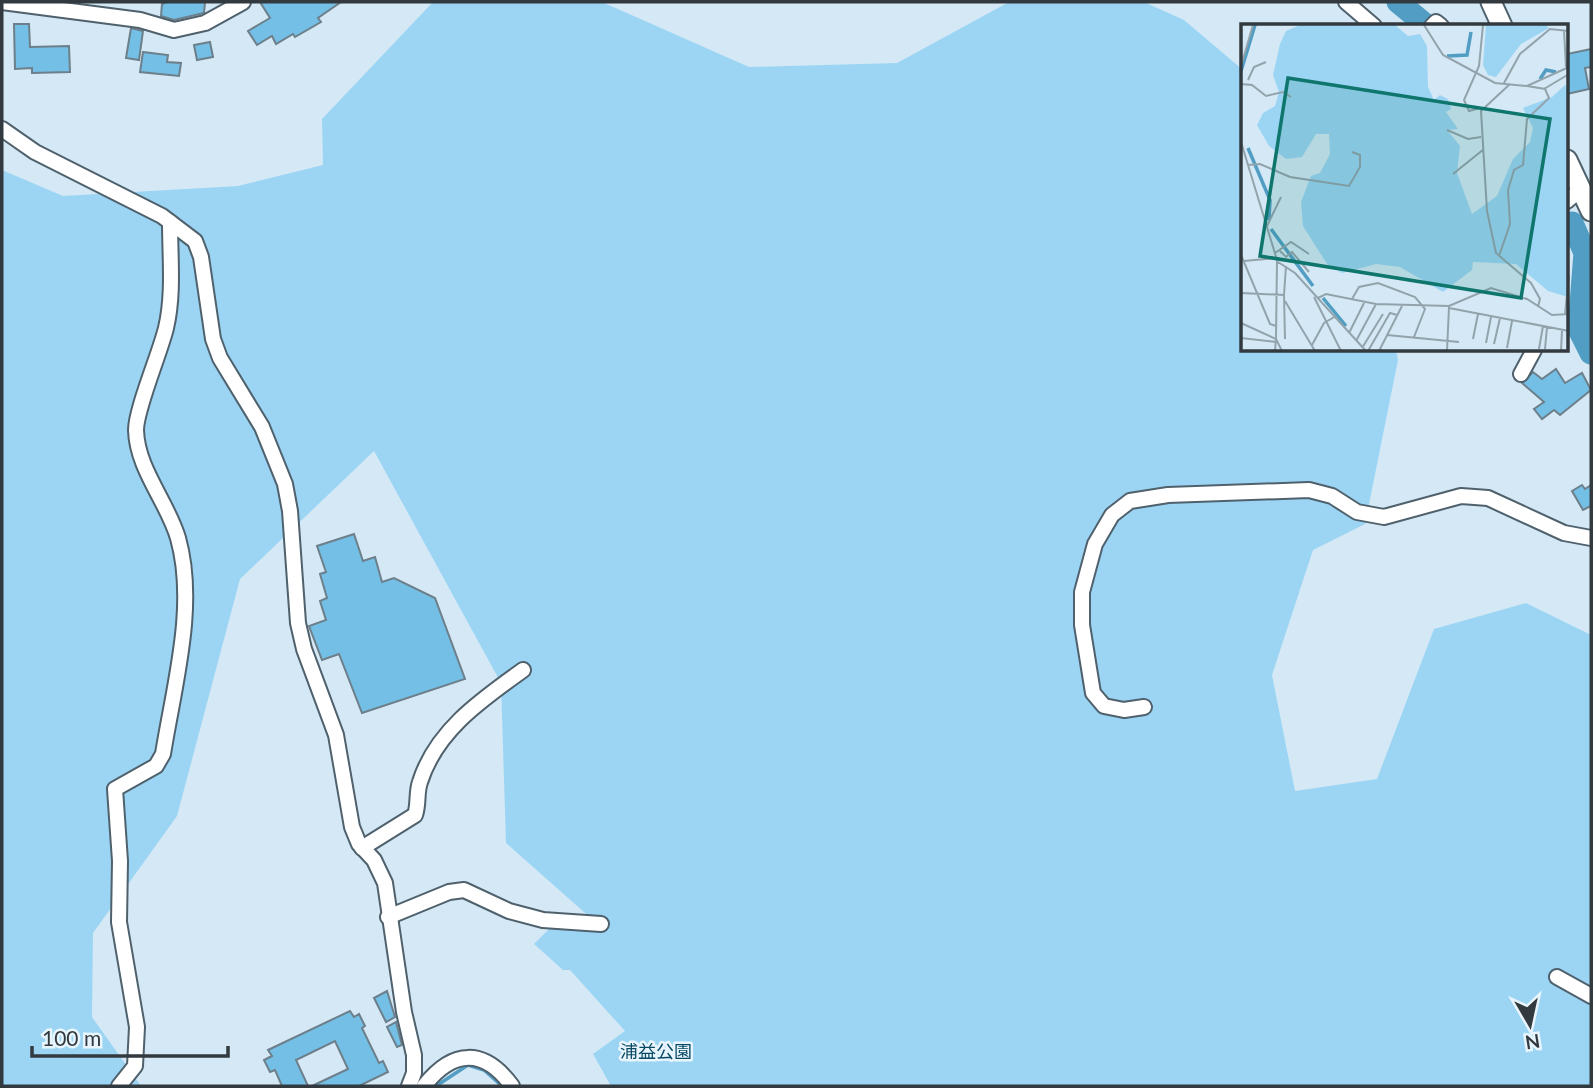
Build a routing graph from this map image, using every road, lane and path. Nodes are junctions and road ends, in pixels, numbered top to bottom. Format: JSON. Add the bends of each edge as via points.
{"nodes":[{"id":1,"x":2,"y":2,"type":"edge"},
{"id":2,"x":243,"y":2,"type":"edge"},
{"id":3,"x":1346,"y":2,"type":"edge"},
{"id":4,"x":1496,"y":3,"type":"edge"},
{"id":5,"x":1372,"y":24,"type":"edge"},
{"id":6,"x":1501,"y":24,"type":"edge"},
{"id":7,"x":2,"y":129,"type":"edge"},
{"id":8,"x":1568,"y":165,"type":"edge"},
{"id":9,"x":1574,"y":195,"type":"edge"},
{"id":10,"x":1591,"y":211,"type":"edge"},
{"id":11,"x":170,"y":222,"type":"junction"},
{"id":12,"x":1533,"y":352,"type":"edge"},
{"id":13,"x":1521,"y":374,"type":"dead end"},
{"id":14,"x":1591,"y":538,"type":"edge"},
{"id":15,"x":523,"y":670,"type":"dead end"},
{"id":16,"x":1144,"y":707,"type":"dead end"},
{"id":17,"x":362,"y":848,"type":"junction"},
{"id":18,"x":388,"y":917,"type":"junction"},
{"id":19,"x":601,"y":924,"type":"dead end"},
{"id":20,"x":1557,"y":977,"type":"dead end"},
{"id":21,"x":1591,"y":996,"type":"edge"},
{"id":22,"x":119,"y":1086,"type":"edge"},
{"id":23,"x":409,"y":1086,"type":"edge"},
{"id":24,"x":424,"y":1086,"type":"edge"},
{"id":25,"x":512,"y":1086,"type":"edge"}],
"edges":[{"from":1,"to":2,"type":"street","via":[[140,20],[174,30],[205,23]]},
{"from":3,"to":5,"type":"street"},
{"from":4,"to":6,"type":"main road"},
{"from":7,"to":11,"type":"street","via":[[35,152]]},
{"from":8,"to":9,"type":"main road"},
{"from":9,"to":10,"type":"main road"},
{"from":11,"to":17,"type":"street","via":[[195,241],[220,358],[262,427],[285,484],[298,623],[336,735],[352,827]]},
{"from":11,"to":22,"type":"street","via":[[171,292],[166,327],[136,427],[138,453],[177,537],[184,591],[163,754],[156,766],[115,789],[119,922],[137,1027],[135,1066]]},
{"from":12,"to":13,"type":"street"},
{"from":14,"to":16,"type":"street","via":[[1564,533],[1488,498],[1451,498],[1384,517],[1357,512],[1332,496],[1309,490],[1168,495],[1130,501],[1112,515],[1095,544],[1082,592],[1082,625],[1093,694],[1104,706]]},
{"from":15,"to":17,"type":"street","via":[[484,698],[442,740],[418,786],[415,815]]},
{"from":17,"to":18,"type":"street","via":[[382,873]]},
{"from":18,"to":19,"type":"street","via":[[464,890],[509,911],[543,920]]},
{"from":18,"to":23,"type":"street","via":[[414,1055]]},
{"from":20,"to":21,"type":"street"},
{"from":24,"to":25,"type":"street","via":[[455,1062],[478,1058],[498,1068]]}]}
